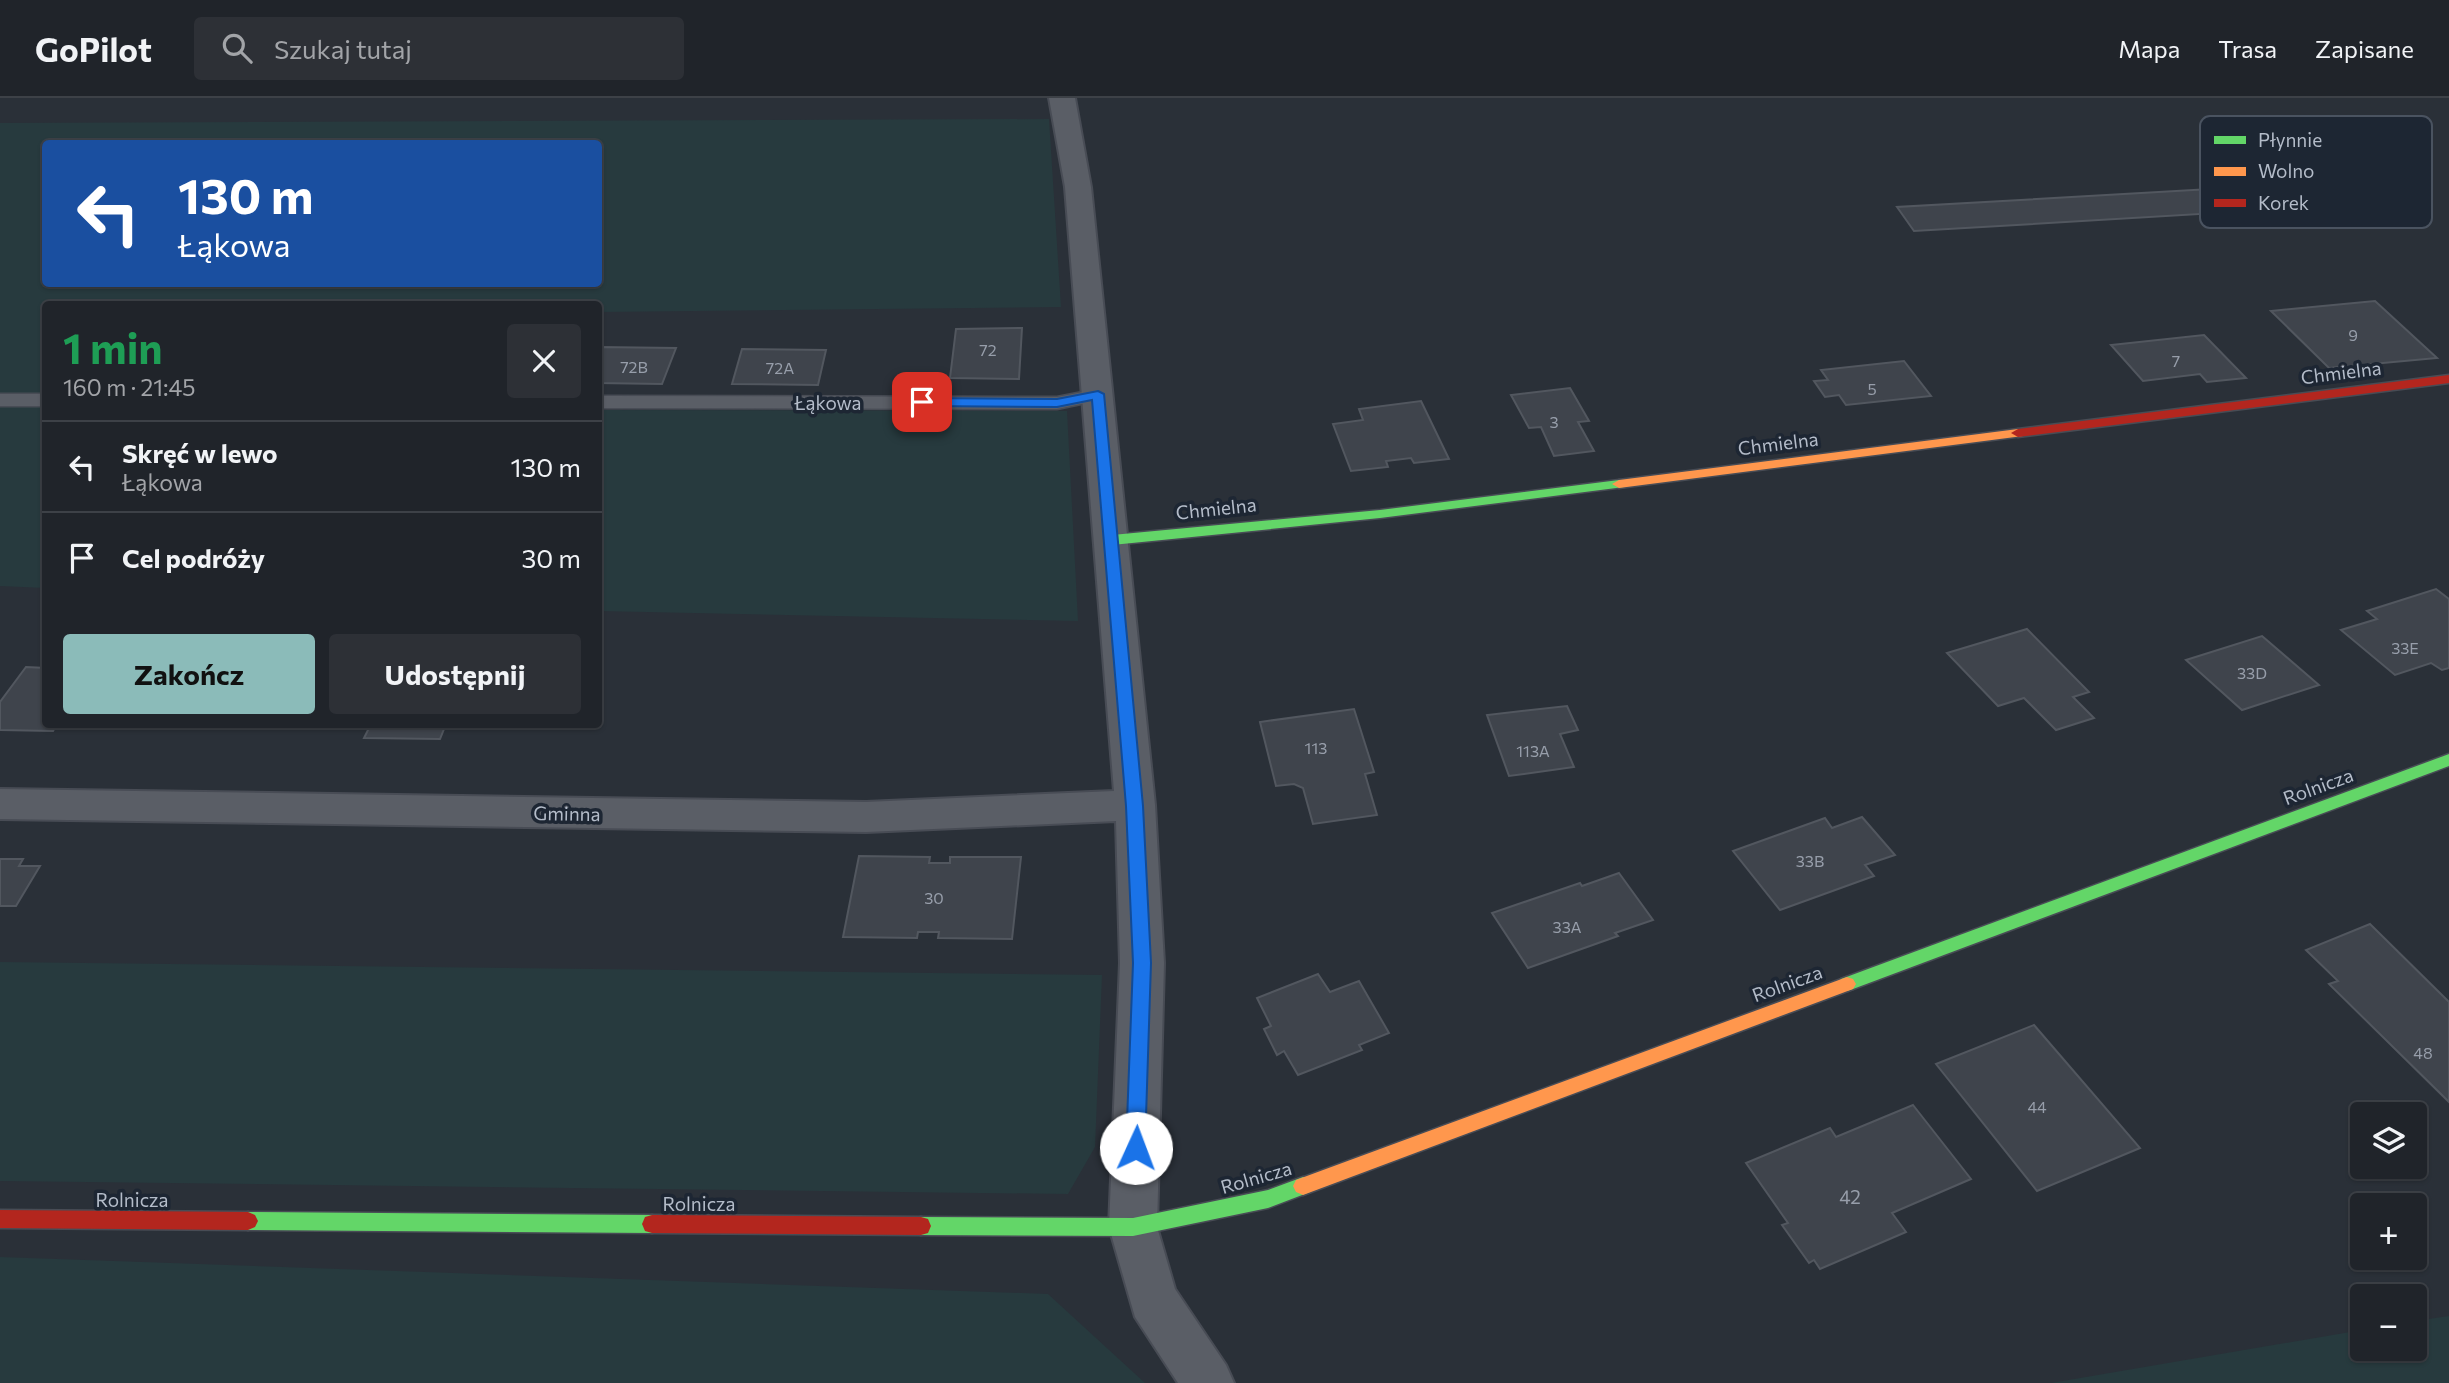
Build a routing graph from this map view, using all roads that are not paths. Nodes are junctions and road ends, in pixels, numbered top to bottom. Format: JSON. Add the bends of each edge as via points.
{"nodes":[{"id":1,"x":1062,"y":98,"type":"edge"},
{"id":2,"x":2449,"y":379,"type":"edge"},
{"id":3,"x":1098,"y":394,"type":"junction"},
{"id":4,"x":0,"y":400,"type":"edge"},
{"id":5,"x":42,"y":400,"type":"edge"},
{"id":6,"x":602,"y":402,"type":"edge"},
{"id":7,"x":1112,"y":540,"type":"junction"},
{"id":8,"x":2449,"y":760,"type":"edge"},
{"id":9,"x":0,"y":804,"type":"edge"},
{"id":10,"x":1135,"y":806,"type":"junction"},
{"id":11,"x":0,"y":1219,"type":"edge"},
{"id":12,"x":1133,"y":1227,"type":"junction"},
{"id":13,"x":1208,"y":1383,"type":"edge"}],
"edges":[{"from":1,"to":3,"type":"street","via":[[1078,187]]},
{"from":2,"to":7,"type":"street","name":"Chmielna","via":[[1380,514]]},
{"from":3,"to":6,"type":"lane","name":"Łąkowa","via":[[1057,403]]},
{"from":3,"to":7,"type":"street"},
{"from":4,"to":5,"type":"lane"},
{"from":7,"to":10,"type":"street"},
{"from":8,"to":12,"type":"street","name":"Rolnicza","via":[[1268,1199]]},
{"from":9,"to":10,"type":"street","name":"Gminna","via":[[866,817]]},
{"from":10,"to":12,"type":"street","via":[[1142,963]]},
{"from":11,"to":12,"type":"street","name":"Rolnicza"},
{"from":12,"to":13,"type":"street","via":[[1153,1300]]}]}
